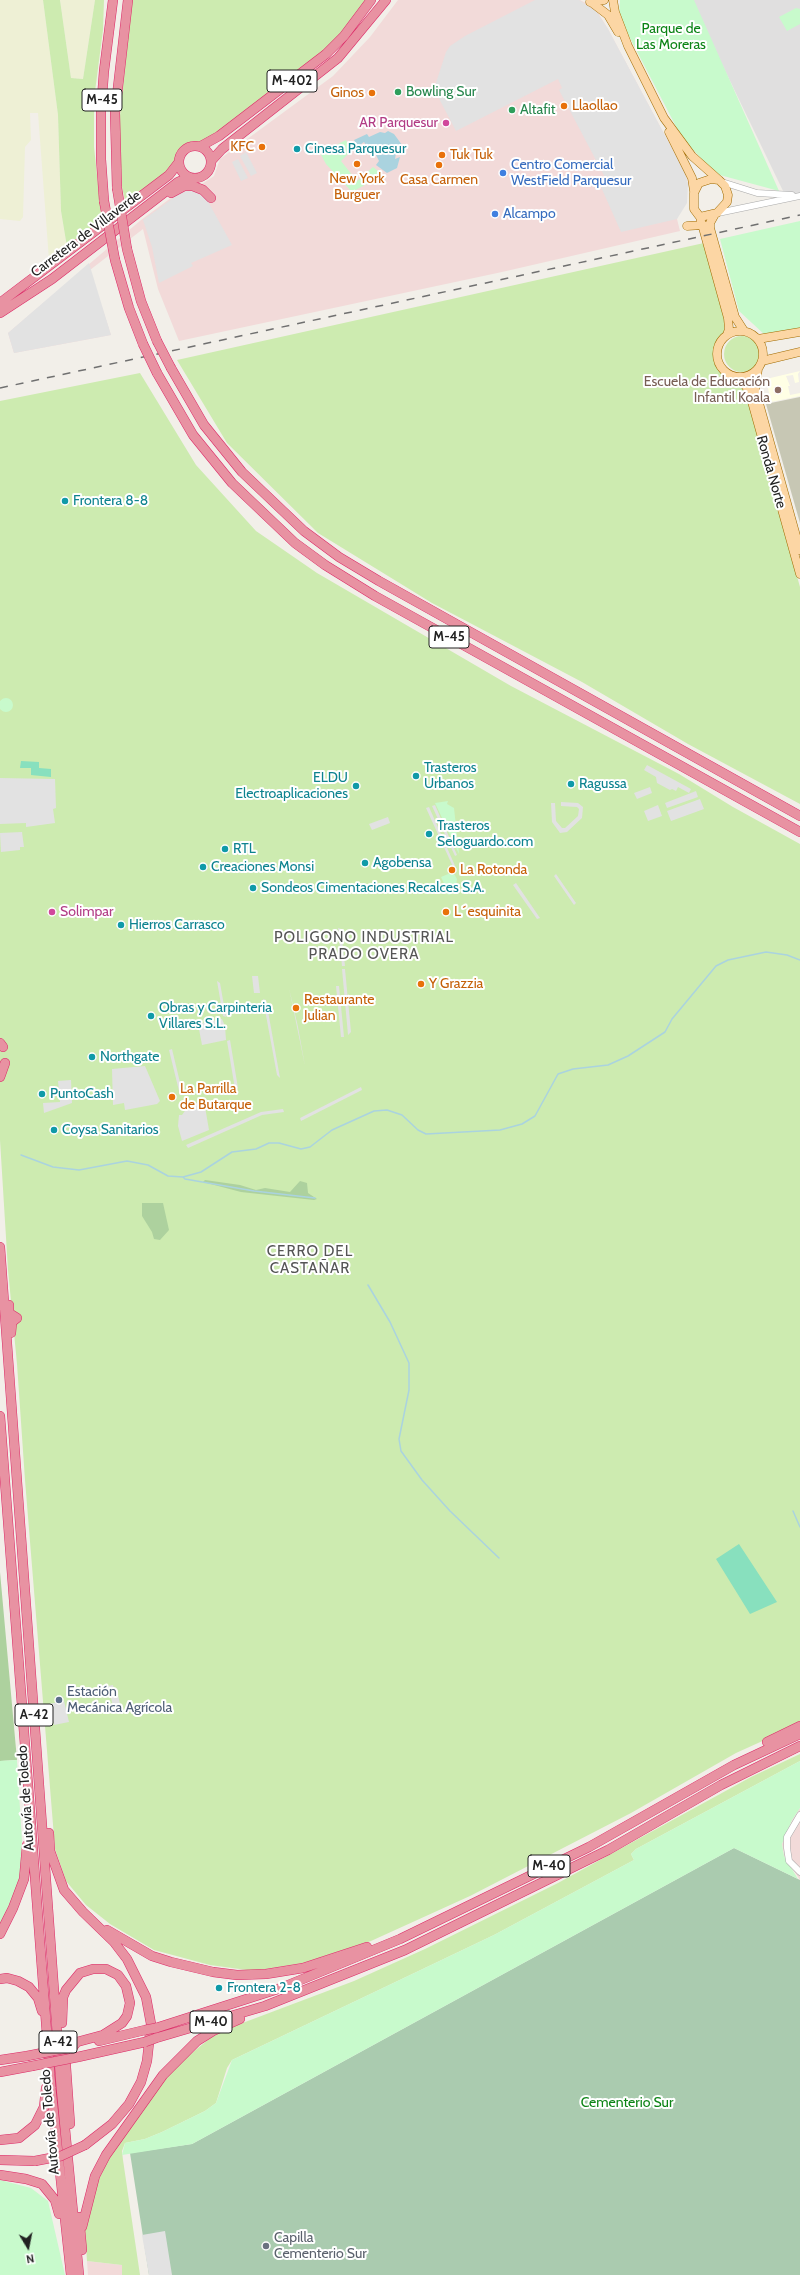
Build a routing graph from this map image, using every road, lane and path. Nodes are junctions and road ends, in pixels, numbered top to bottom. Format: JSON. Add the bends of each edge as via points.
{"nodes":[{"id":1,"x":107,"y":0,"type":"edge"},
{"id":2,"x":113,"y":0,"type":"edge"},
{"id":3,"x":128,"y":0,"type":"edge"},
{"id":4,"x":371,"y":0,"type":"edge"},
{"id":5,"x":386,"y":0,"type":"edge"},
{"id":6,"x":604,"y":0,"type":"edge"},
{"id":7,"x":613,"y":0,"type":"edge"},
{"id":8,"x":588,"y":1,"type":"edge"},
{"id":9,"x":628,"y":46,"type":"junction"},
{"id":10,"x":104,"y":71,"type":"junction"},
{"id":11,"x":664,"y":118,"type":"junction"},
{"id":12,"x":201,"y":146,"type":"junction"},
{"id":13,"x":212,"y":160,"type":"junction"},
{"id":14,"x":179,"y":162,"type":"junction"},
{"id":15,"x":189,"y":177,"type":"junction"},
{"id":16,"x":720,"y":181,"type":"junction"},
{"id":17,"x":694,"y":191,"type":"junction"},
{"id":18,"x":800,"y":195,"type":"edge"},
{"id":19,"x":211,"y":198,"type":"dead end"},
{"id":20,"x":149,"y":204,"type":"junction"},
{"id":21,"x":717,"y":213,"type":"junction"},
{"id":22,"x":700,"y":216,"type":"junction"},
{"id":23,"x":703,"y":225,"type":"junction"},
{"id":24,"x":687,"y":226,"type":"dead end"},
{"id":25,"x":52,"y":279,"type":"junction"},
{"id":26,"x":0,"y":303,"type":"edge"},
{"id":27,"x":0,"y":313,"type":"edge"},
{"id":28,"x":0,"y":320,"type":"edge"},
{"id":29,"x":744,"y":331,"type":"junction"},
{"id":30,"x":800,"y":332,"type":"edge"},
{"id":31,"x":727,"y":335,"type":"junction"},
{"id":32,"x":758,"y":339,"type":"junction"},
{"id":33,"x":800,"y":352,"type":"edge"},
{"id":34,"x":762,"y":361,"type":"junction"},
{"id":35,"x":758,"y":369,"type":"junction"},
{"id":36,"x":733,"y":376,"type":"junction"},
{"id":37,"x":800,"y":550,"type":"edge"},
{"id":38,"x":800,"y":574,"type":"edge"},
{"id":39,"x":800,"y":816,"type":"edge"},
{"id":40,"x":800,"y":832,"type":"edge"},
{"id":41,"x":5,"y":1063,"type":"dead end"},
{"id":42,"x":0,"y":1077,"type":"edge"},
{"id":43,"x":0,"y":1247,"type":"edge"},
{"id":44,"x":0,"y":1416,"type":"edge"},
{"id":45,"x":28,"y":1621,"type":"junction"},
{"id":46,"x":800,"y":1726,"type":"edge"},
{"id":47,"x":800,"y":1734,"type":"edge"},
{"id":48,"x":800,"y":1746,"type":"edge"},
{"id":49,"x":800,"y":1751,"type":"edge"},
{"id":50,"x":695,"y":1787,"type":"junction"},
{"id":51,"x":28,"y":1788,"type":"junction"},
{"id":52,"x":697,"y":1799,"type":"junction"},
{"id":53,"x":800,"y":1815,"type":"edge"},
{"id":54,"x":798,"y":1871,"type":"edge"},
{"id":55,"x":94,"y":1922,"type":"junction"},
{"id":56,"x":0,"y":1934,"type":"edge"},
{"id":57,"x":400,"y":1939,"type":"junction"},
{"id":58,"x":0,"y":1979,"type":"edge"},
{"id":59,"x":265,"y":2006,"type":"junction"},
{"id":60,"x":45,"y":2023,"type":"junction"},
{"id":61,"x":46,"y":2037,"type":"junction"},
{"id":62,"x":73,"y":2047,"type":"junction"},
{"id":63,"x":1,"y":2060,"type":"edge"},
{"id":64,"x":11,"y":2070,"type":"junction"},
{"id":65,"x":0,"y":2072,"type":"edge"},
{"id":66,"x":0,"y":2076,"type":"edge"},
{"id":67,"x":0,"y":2140,"type":"edge"},
{"id":68,"x":0,"y":2160,"type":"edge"},
{"id":69,"x":0,"y":2175,"type":"edge"},
{"id":70,"x":81,"y":2234,"type":"junction"},
{"id":71,"x":68,"y":2245,"type":"junction"},
{"id":72,"x":71,"y":2275,"type":"edge"},
{"id":73,"x":79,"y":2275,"type":"edge"},
{"id":74,"x":84,"y":2275,"type":"edge"}],
"edges":[{"from":1,"to":10,"type":"highway"},
{"from":2,"to":10,"type":"highway","number":"M-45"},
{"from":3,"to":39,"type":"highway","number":"M-45","bridge":true,"via":[[115,113],[117,188],[127,249],[141,300],[157,341],[204,425],[242,472],[304,531],[339,557]]},
{"from":4,"to":12,"type":"highway","number":"M-402","via":[[344,36],[326,54],[213,141]]},
{"from":5,"to":13,"type":"highway","number":"M-402","via":[[338,58],[222,149]]},
{"from":6,"to":8,"type":"main road"},
{"from":7,"to":9,"type":"main road"},
{"from":8,"to":9,"type":"main road","via":[[608,15]]},
{"from":9,"to":11,"type":"main road"},
{"from":10,"to":40,"type":"highway","number":"M-45","bridge":true,"via":[[100,131],[104,201],[115,260],[129,308],[157,373],[193,434],[232,483],[295,543],[325,565],[376,596]]},
{"from":11,"to":16,"type":"main road","via":[[688,152]]},
{"from":11,"to":17,"type":"main road","via":[[691,176]]},
{"from":12,"to":13,"type":"highway"},
{"from":12,"to":14,"type":"highway","number":"M-402","via":[[186,148],[180,155]]},
{"from":13,"to":15,"type":"highway","number":"M-402","via":[[210,170],[205,175],[198,178]]},
{"from":14,"to":15,"type":"highway","via":[[182,172]]},
{"from":14,"to":26,"type":"highway","name":"Carretera de Villaverde","number":"M-402","via":[[169,175]]},
{"from":15,"to":20,"type":"highway","name":"Carretera de Villaverde","number":"M-402","via":[[178,182]]},
{"from":16,"to":17,"type":"main road","via":[[705,180]]},
{"from":16,"to":18,"type":"street","via":[[760,193]]},
{"from":16,"to":21,"type":"main road","via":[[727,189],[728,198],[725,206]]},
{"from":17,"to":22,"type":"main road","via":[[694,208]]},
{"from":18,"to":21,"type":"street"},
{"from":19,"to":20,"type":"highway","via":[[201,189],[188,186]]},
{"from":20,"to":25,"type":"highway","name":"Carretera de Villaverde","number":"M-402"},
{"from":21,"to":22,"type":"main road"},
{"from":21,"to":29,"type":"main road","via":[[710,223],[710,228],[735,317]]},
{"from":22,"to":23,"type":"main road","name":"Ronda Norte"},
{"from":23,"to":24,"type":"main road"},
{"from":23,"to":31,"type":"main road","name":"Ronda Norte","via":[[728,318]]},
{"from":25,"to":27,"type":"highway","name":"Carretera de Villaverde","number":"M-402"},
{"from":25,"to":28,"type":"highway"},
{"from":29,"to":31,"type":"main road"},
{"from":29,"to":32,"type":"main road"},
{"from":30,"to":32,"type":"main road"},
{"from":31,"to":36,"type":"main road","name":"Ronda Norte","via":[[718,347],[718,360],[721,367]]},
{"from":32,"to":34,"type":"main road","via":[[763,350]]},
{"from":33,"to":34,"type":"main road"},
{"from":34,"to":35,"type":"main road","name":"Ronda Norte"},
{"from":35,"to":36,"type":"main road","via":[[746,376]]},
{"from":35,"to":37,"type":"main road","name":"Ronda Norte","via":[[755,389]]},
{"from":36,"to":38,"type":"main road","name":"Ronda Norte","via":[[749,390]]},
{"from":41,"to":42,"type":"highway"},
{"from":43,"to":45,"type":"highway","name":"Autovía de Toledo","number":"A-42","via":[[2,1275],[7,1282],[10,1313],[17,1318],[11,1326],[15,1387],[12,1404]]},
{"from":44,"to":51,"type":"highway","name":"Autovía de Toledo","number":"A-42"},
{"from":45,"to":55,"type":"highway","via":[[34,1638],[50,1851],[64,1890]]},
{"from":45,"to":73,"type":"highway","name":"Autovía de Toledo","number":"A-42","via":[[60,2087]]},
{"from":46,"to":50,"type":"highway","number":"M-40","via":[[719,1767]]},
{"from":47,"to":50,"type":"highway","number":"M-40"},
{"from":48,"to":52,"type":"highway","number":"M-40"},
{"from":49,"to":52,"type":"highway","number":"M-40"},
{"from":50,"to":57,"type":"highway","number":"M-40","via":[[589,1846]]},
{"from":51,"to":56,"type":"highway","via":[[25,1807],[27,1862],[24,1879]]},
{"from":51,"to":60,"type":"highway","name":"Autovía de Toledo","number":"A-42"},
{"from":52,"to":59,"type":"highway","number":"M-40","via":[[608,1850],[405,1950]]},
{"from":53,"to":54,"type":"street","via":[[789,1833],[786,1848],[789,1861]]},
{"from":55,"to":57,"type":"highway","via":[[135,1947],[165,1960],[213,1972],[237,1974],[266,1974],[303,1968],[392,1938]]},
{"from":55,"to":68,"type":"highway","bridge":true,"via":[[127,1959],[139,1979],[149,2011],[151,2035],[141,2082],[129,2104],[112,2124],[85,2145],[61,2156],[35,2161]]},
{"from":57,"to":62,"type":"highway","number":"M-40","bridge":true,"via":[[281,1988],[156,2028]]},
{"from":58,"to":60,"type":"highway","via":[[18,1981],[29,1987],[38,1998]]},
{"from":59,"to":64,"type":"highway","number":"M-40","bridge":true,"via":[[145,2042]]},
{"from":59,"to":70,"type":"highway","via":[[208,2034],[163,2075],[106,2155],[95,2176]]},
{"from":60,"to":61,"type":"highway","name":"Autovía de Toledo","number":"A-42"},
{"from":61,"to":67,"type":"highway","via":[[46,2096],[40,2116],[19,2138]]},
{"from":61,"to":71,"type":"highway","name":"Autovía de Toledo","number":"A-42"},
{"from":62,"to":63,"type":"highway","number":"M-40","bridge":true},
{"from":62,"to":70,"type":"highway","via":[[77,2042],[115,2029],[127,2016],[130,2003],[128,1990],[114,1973],[97,1968],[84,1971],[70,1982],[63,1997],[67,2081]]},
{"from":64,"to":65,"type":"highway","number":"M-40"},
{"from":64,"to":66,"type":"highway"},
{"from":69,"to":71,"type":"highway","via":[[36,2181],[47,2188],[56,2200]]},
{"from":70,"to":74,"type":"highway"},
{"from":71,"to":72,"type":"highway","name":"Autovía de Toledo","number":"A-42"}]}
